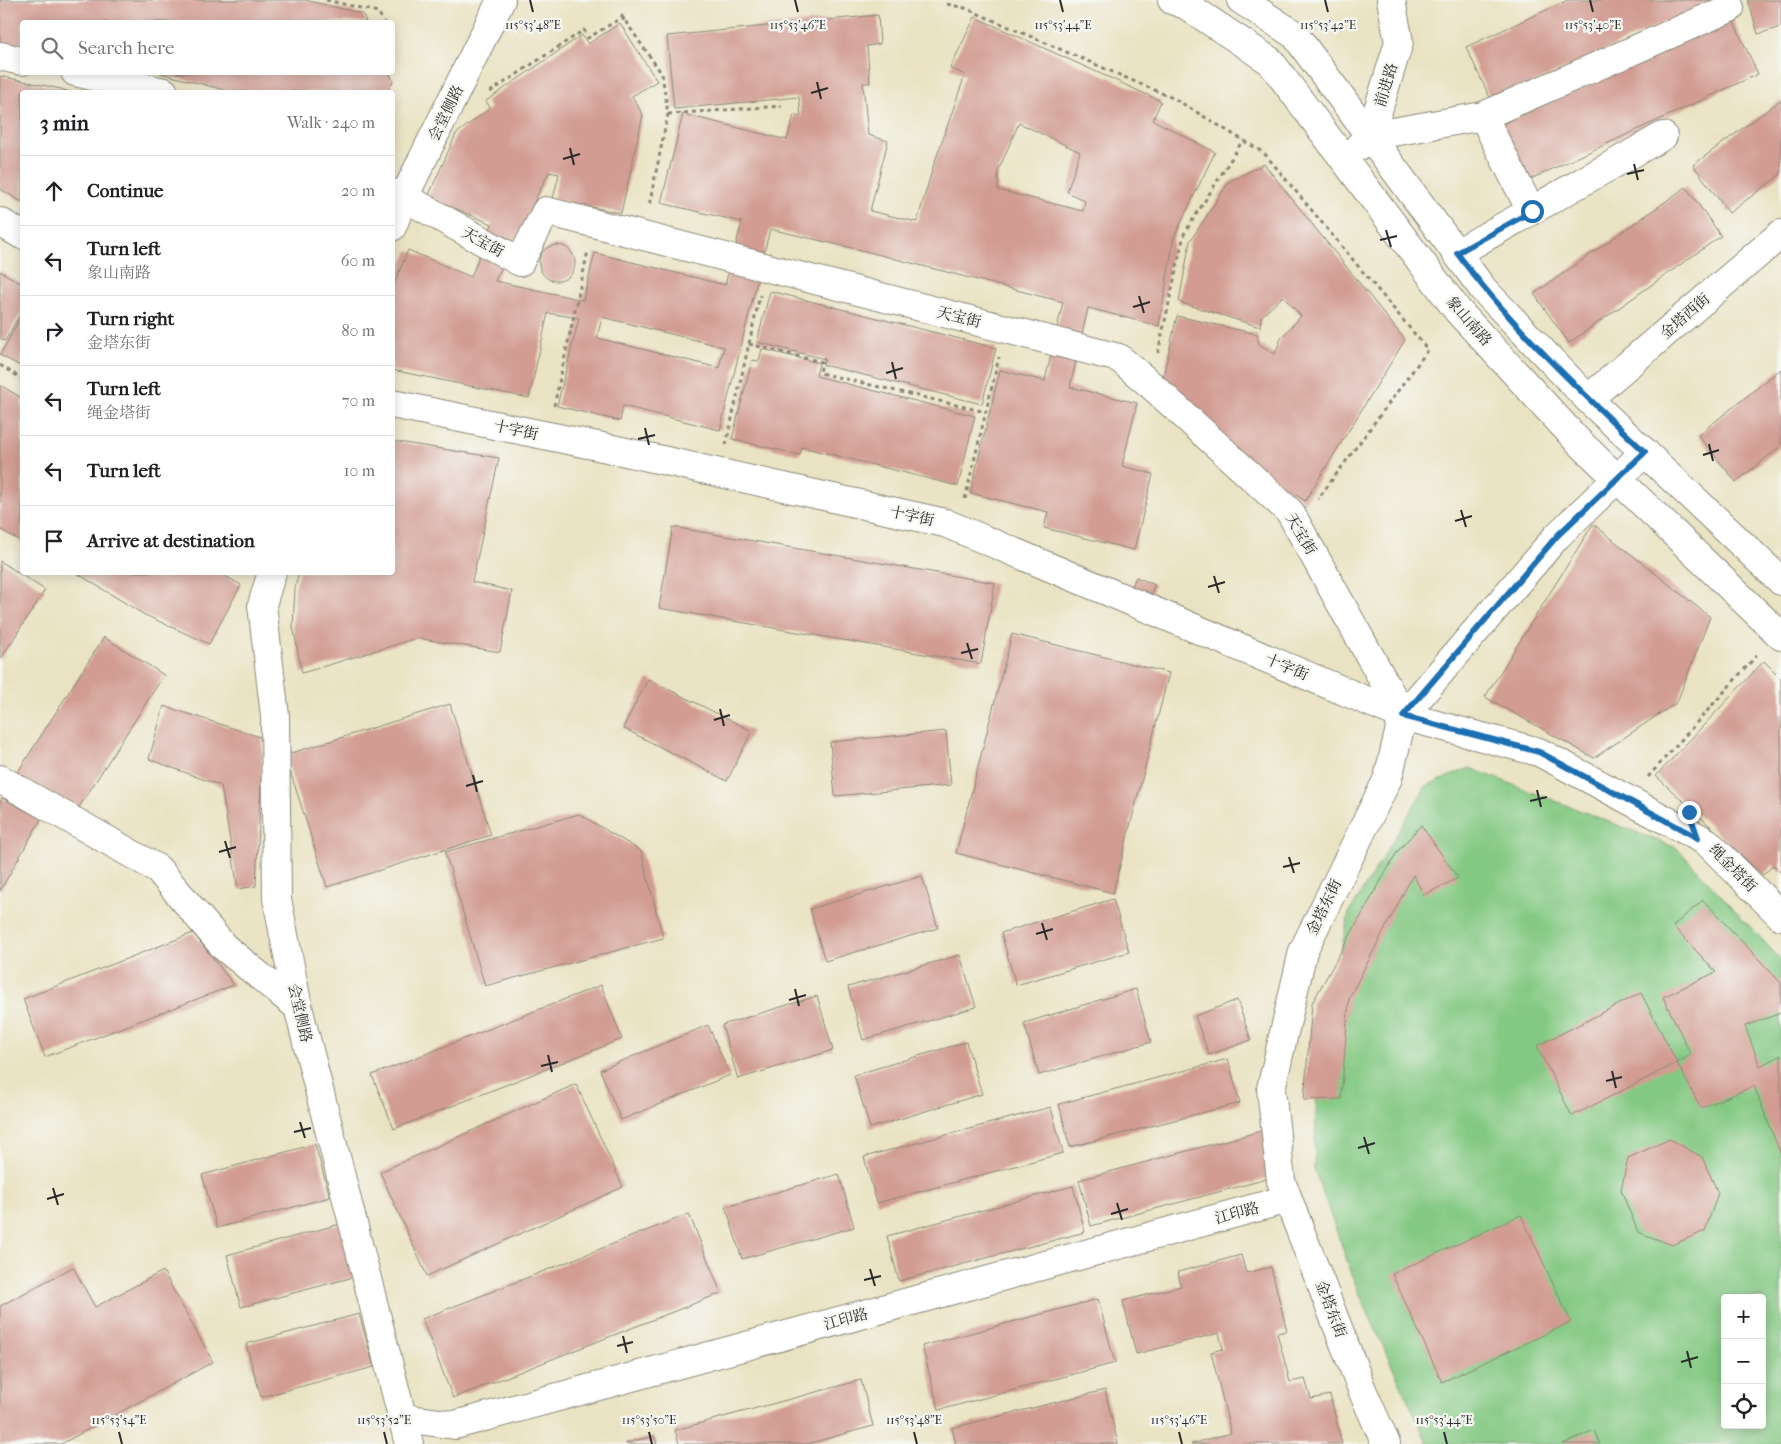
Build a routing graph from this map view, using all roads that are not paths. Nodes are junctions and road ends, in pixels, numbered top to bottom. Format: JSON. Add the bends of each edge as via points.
{"nodes":[{"id":1,"x":501,"y":0,"type":"edge"},
{"id":2,"x":1172,"y":0,"type":"edge"},
{"id":3,"x":1241,"y":0,"type":"edge"},
{"id":4,"x":1390,"y":0,"type":"edge"},
{"id":5,"x":1730,"y":8,"type":"dead end"},
{"id":6,"x":0,"y":56,"type":"edge"},
{"id":7,"x":20,"y":61,"type":"edge"},
{"id":8,"x":88,"y":75,"type":"edge"},
{"id":9,"x":155,"y":90,"type":"edge"},
{"id":10,"x":1483,"y":116,"type":"junction"},
{"id":11,"x":1370,"y":136,"type":"junction"},
{"id":12,"x":1663,"y":136,"type":"dead end"},
{"id":13,"x":1345,"y":160,"type":"junction"},
{"id":14,"x":398,"y":195,"type":"edge"},
{"id":15,"x":395,"y":211,"type":"edge"},
{"id":16,"x":1532,"y":211,"type":"junction"},
{"id":17,"x":0,"y":222,"type":"edge"},
{"id":18,"x":20,"y":234,"type":"edge"},
{"id":19,"x":1781,"y":234,"type":"edge"},
{"id":20,"x":1457,"y":253,"type":"junction"},
{"id":21,"x":1596,"y":392,"type":"junction"},
{"id":22,"x":395,"y":405,"type":"edge"},
{"id":23,"x":1645,"y":452,"type":"junction"},
{"id":24,"x":1617,"y":479,"type":"junction"},
{"id":25,"x":271,"y":575,"type":"edge"},
{"id":26,"x":1781,"y":581,"type":"edge"},
{"id":27,"x":1779,"y":634,"type":"edge"},
{"id":28,"x":1403,"y":716,"type":"junction"},
{"id":29,"x":0,"y":779,"type":"edge"},
{"id":30,"x":1781,"y":916,"type":"edge"},
{"id":31,"x":298,"y":1007,"type":"junction"},
{"id":32,"x":1288,"y":1200,"type":"junction"},
{"id":33,"x":403,"y":1418,"type":"junction"},
{"id":34,"x":409,"y":1444,"type":"edge"},
{"id":35,"x":1386,"y":1444,"type":"edge"}],
"edges":[{"from":1,"to":14,"type":"street","name":"会堂侧路"},
{"from":2,"to":13,"type":"street","name":"象山南路","via":[[1186,5],[1270,61]]},
{"from":3,"to":11,"type":"street","via":[[1295,35]]},
{"from":4,"to":11,"type":"street","name":"前进路","via":[[1399,42]]},
{"from":5,"to":10,"type":"street"},
{"from":6,"to":7,"type":"street"},
{"from":8,"to":9,"type":"street"},
{"from":10,"to":11,"type":"street"},
{"from":10,"to":16,"type":"street"},
{"from":11,"to":13,"type":"street","name":"前进路"},
{"from":11,"to":20,"type":"street"},
{"from":12,"to":16,"type":"street"},
{"from":13,"to":24,"type":"street","name":"象山南路","via":[[1458,311]]},
{"from":14,"to":15,"type":"street","name":"会堂侧路"},
{"from":14,"to":28,"type":"street","name":"天宝街","via":[[520,262],[546,211],[1119,358],[1290,512]]},
{"from":16,"to":20,"type":"street"},
{"from":17,"to":18,"type":"street"},
{"from":19,"to":21,"type":"street","name":"金塔西街"},
{"from":20,"to":21,"type":"street","via":[[1483,289]]},
{"from":21,"to":23,"type":"street"},
{"from":22,"to":28,"type":"street","name":"十字街","via":[[945,523]]},
{"from":23,"to":24,"type":"street","name":"金塔东街"},
{"from":23,"to":26,"type":"street"},
{"from":24,"to":27,"type":"street","name":"象山南路"},
{"from":24,"to":28,"type":"street","name":"金塔东街","via":[[1557,536]]},
{"from":25,"to":31,"type":"street","name":"会堂侧路","via":[[262,605],[275,716],[277,899]]},
{"from":28,"to":30,"type":"street","name":"绳金塔街","via":[[1539,752],[1707,842]]},
{"from":28,"to":32,"type":"street","name":"金塔东街","via":[[1388,778],[1303,950],[1271,1089],[1281,1181]]},
{"from":29,"to":31,"type":"street","via":[[158,870],[224,947]]},
{"from":31,"to":33,"type":"street","name":"会堂侧路"},
{"from":32,"to":33,"type":"street","name":"江印路","via":[[456,1425]]},
{"from":32,"to":35,"type":"street","name":"金塔东街"},
{"from":33,"to":34,"type":"street","name":"会堂侧路"}]}
